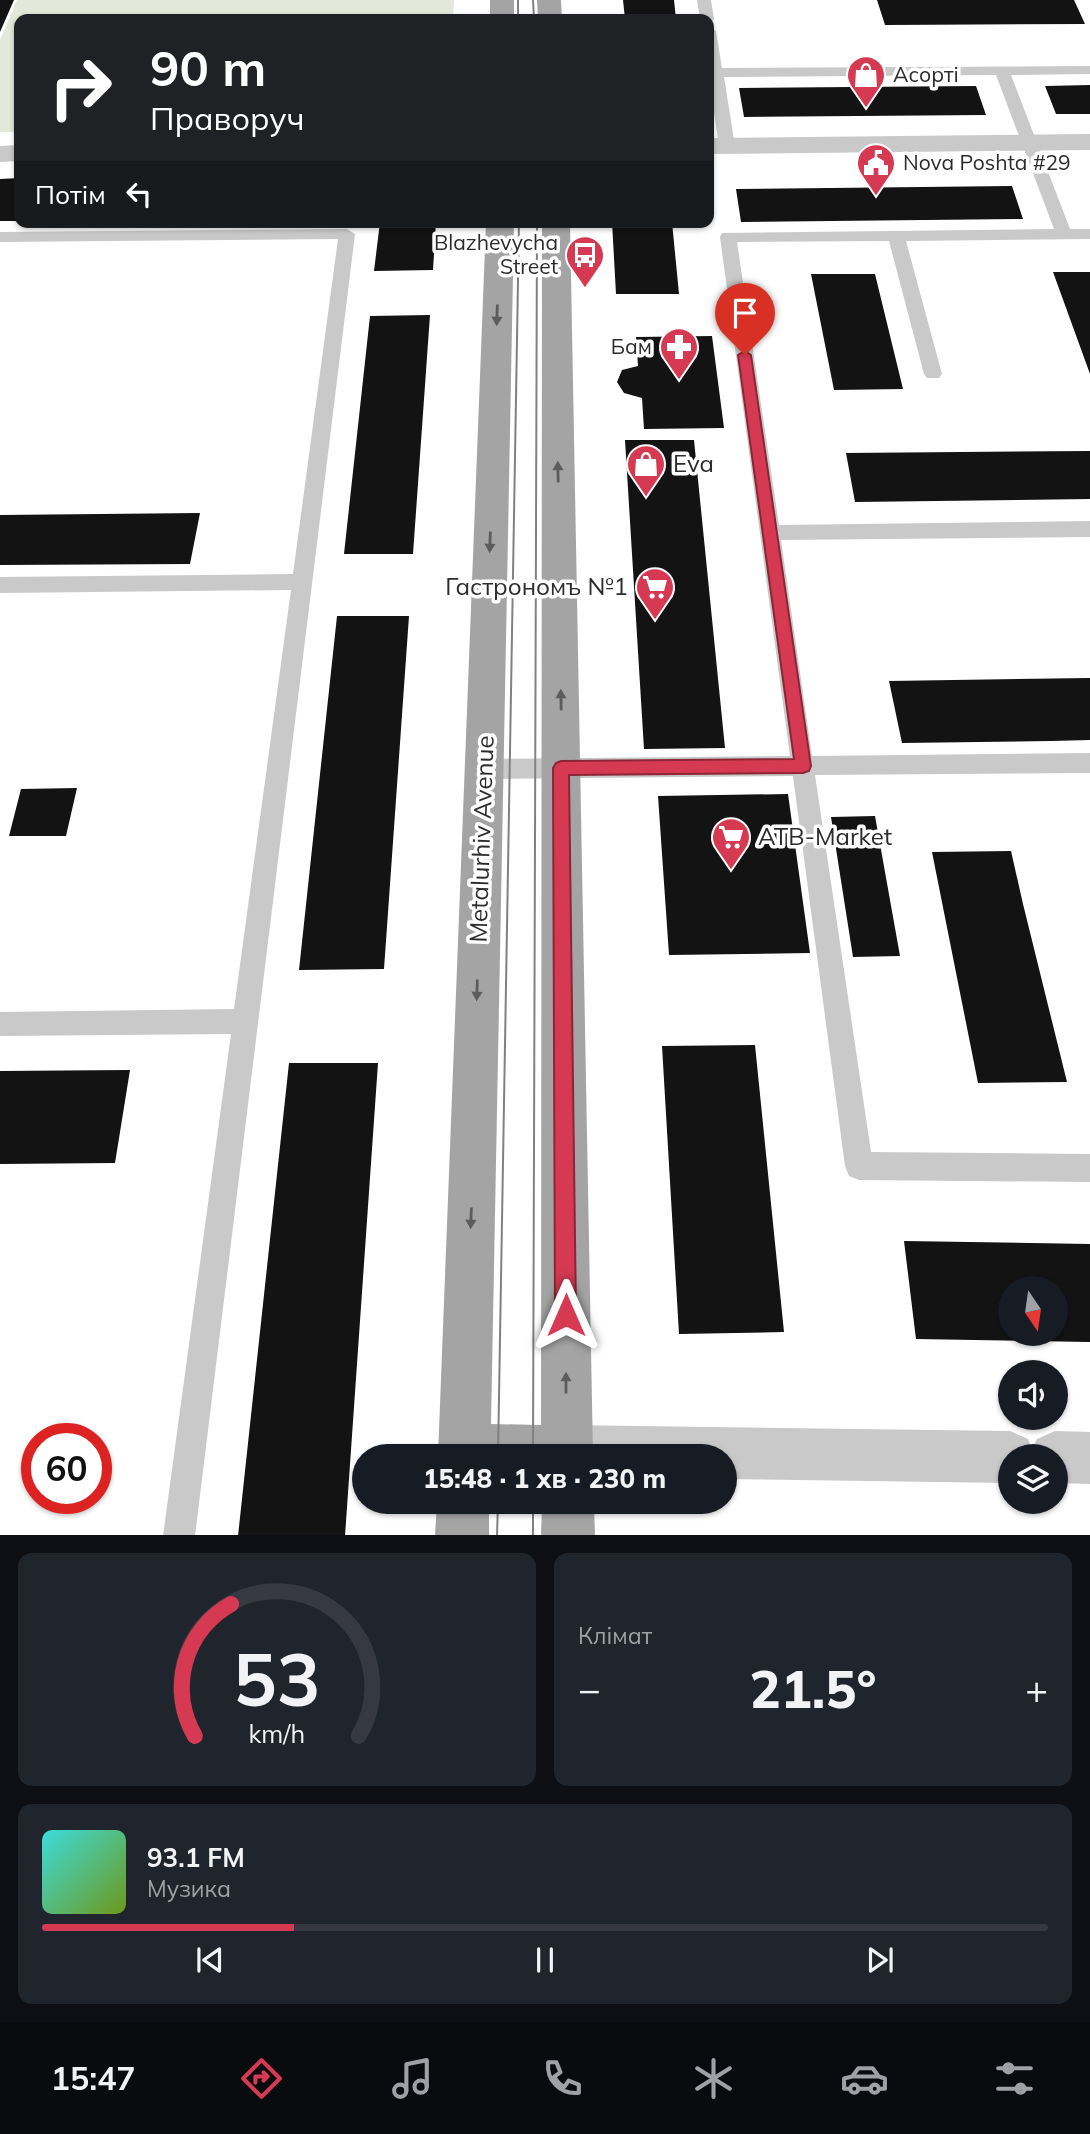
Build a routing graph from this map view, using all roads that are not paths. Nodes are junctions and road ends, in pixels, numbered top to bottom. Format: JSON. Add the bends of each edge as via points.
{"nodes":[{"id":1,"x":714,"y":66,"type":"edge"},
{"id":2,"x":1090,"y":70,"type":"edge"},
{"id":3,"x":1002,"y":71,"type":"junction"},
{"id":4,"x":715,"y":73,"type":"junction"},
{"id":5,"x":1090,"y":142,"type":"edge"},
{"id":6,"x":1029,"y":143,"type":"junction"},
{"id":7,"x":718,"y":146,"type":"edge"},
{"id":8,"x":500,"y":228,"type":"edge"},
{"id":9,"x":556,"y":228,"type":"edge"},
{"id":10,"x":117,"y":229,"type":"edge"},
{"id":11,"x":1064,"y":234,"type":"junction"},
{"id":12,"x":1090,"y":234,"type":"edge"},
{"id":13,"x":896,"y":236,"type":"junction"},
{"id":14,"x":0,"y":237,"type":"edge"},
{"id":15,"x":933,"y":374,"type":"dead end"},
{"id":16,"x":1090,"y":529,"type":"edge"},
{"id":17,"x":770,"y":533,"type":"junction"},
{"id":18,"x":302,"y":582,"type":"junction"},
{"id":19,"x":0,"y":584,"type":"edge"},
{"id":20,"x":1090,"y":763,"type":"edge"},
{"id":21,"x":803,"y":766,"type":"junction"},
{"id":22,"x":561,"y":768,"type":"junction"},
{"id":23,"x":484,"y":769,"type":"junction"},
{"id":24,"x":246,"y":1021,"type":"junction"},
{"id":25,"x":0,"y":1024,"type":"edge"},
{"id":26,"x":1090,"y":1168,"type":"edge"},
{"id":27,"x":464,"y":1444,"type":"edge"},
{"id":28,"x":567,"y":1444,"type":"edge"},
{"id":29,"x":998,"y":1457,"type":"edge"},
{"id":30,"x":1068,"y":1457,"type":"edge"},
{"id":31,"x":1090,"y":1458,"type":"edge"},
{"id":32,"x":737,"y":1465,"type":"edge"},
{"id":33,"x":463,"y":1514,"type":"edge"},
{"id":34,"x":568,"y":1514,"type":"edge"},
{"id":35,"x":179,"y":1535,"type":"edge"},
{"id":36,"x":462,"y":1535,"type":"edge"},
{"id":37,"x":568,"y":1535,"type":"edge"}],
"edges":[{"from":1,"to":4,"type":"lane"},
{"from":2,"to":3,"type":"lane"},
{"from":3,"to":4,"type":"lane"},
{"from":3,"to":6,"type":"lane"},
{"from":4,"to":7,"type":"lane"},
{"from":5,"to":6,"type":"street"},
{"from":6,"to":7,"type":"street"},
{"from":6,"to":11,"type":"lane"},
{"from":8,"to":23,"type":"main road","name":"Metalurhiv Avenue","one_way":true},
{"from":22,"to":9,"type":"main road","one_way":true},
{"from":10,"to":14,"type":"lane"},
{"from":10,"to":18,"type":"lane","via":[[347,234]]},
{"from":11,"to":12,"type":"lane"},
{"from":11,"to":13,"type":"lane"},
{"from":13,"to":15,"type":"lane"},
{"from":13,"to":17,"type":"lane","via":[[728,237]]},
{"from":16,"to":17,"type":"lane"},
{"from":17,"to":21,"type":"lane"},
{"from":18,"to":19,"type":"lane"},
{"from":18,"to":24,"type":"lane"},
{"from":20,"to":21,"type":"lane"},
{"from":21,"to":22,"type":"lane"},
{"from":21,"to":26,"type":"lane","via":[[859,1166]]},
{"from":22,"to":23,"type":"lane"},
{"from":28,"to":22,"type":"main road","one_way":true},
{"from":23,"to":27,"type":"main road","name":"Metalurhiv Avenue","one_way":true},
{"from":24,"to":25,"type":"lane"},
{"from":24,"to":35,"type":"lane"},
{"from":29,"to":32,"type":"street"},
{"from":30,"to":31,"type":"street"},
{"from":33,"to":36,"type":"main road"},
{"from":34,"to":37,"type":"main road"}]}
